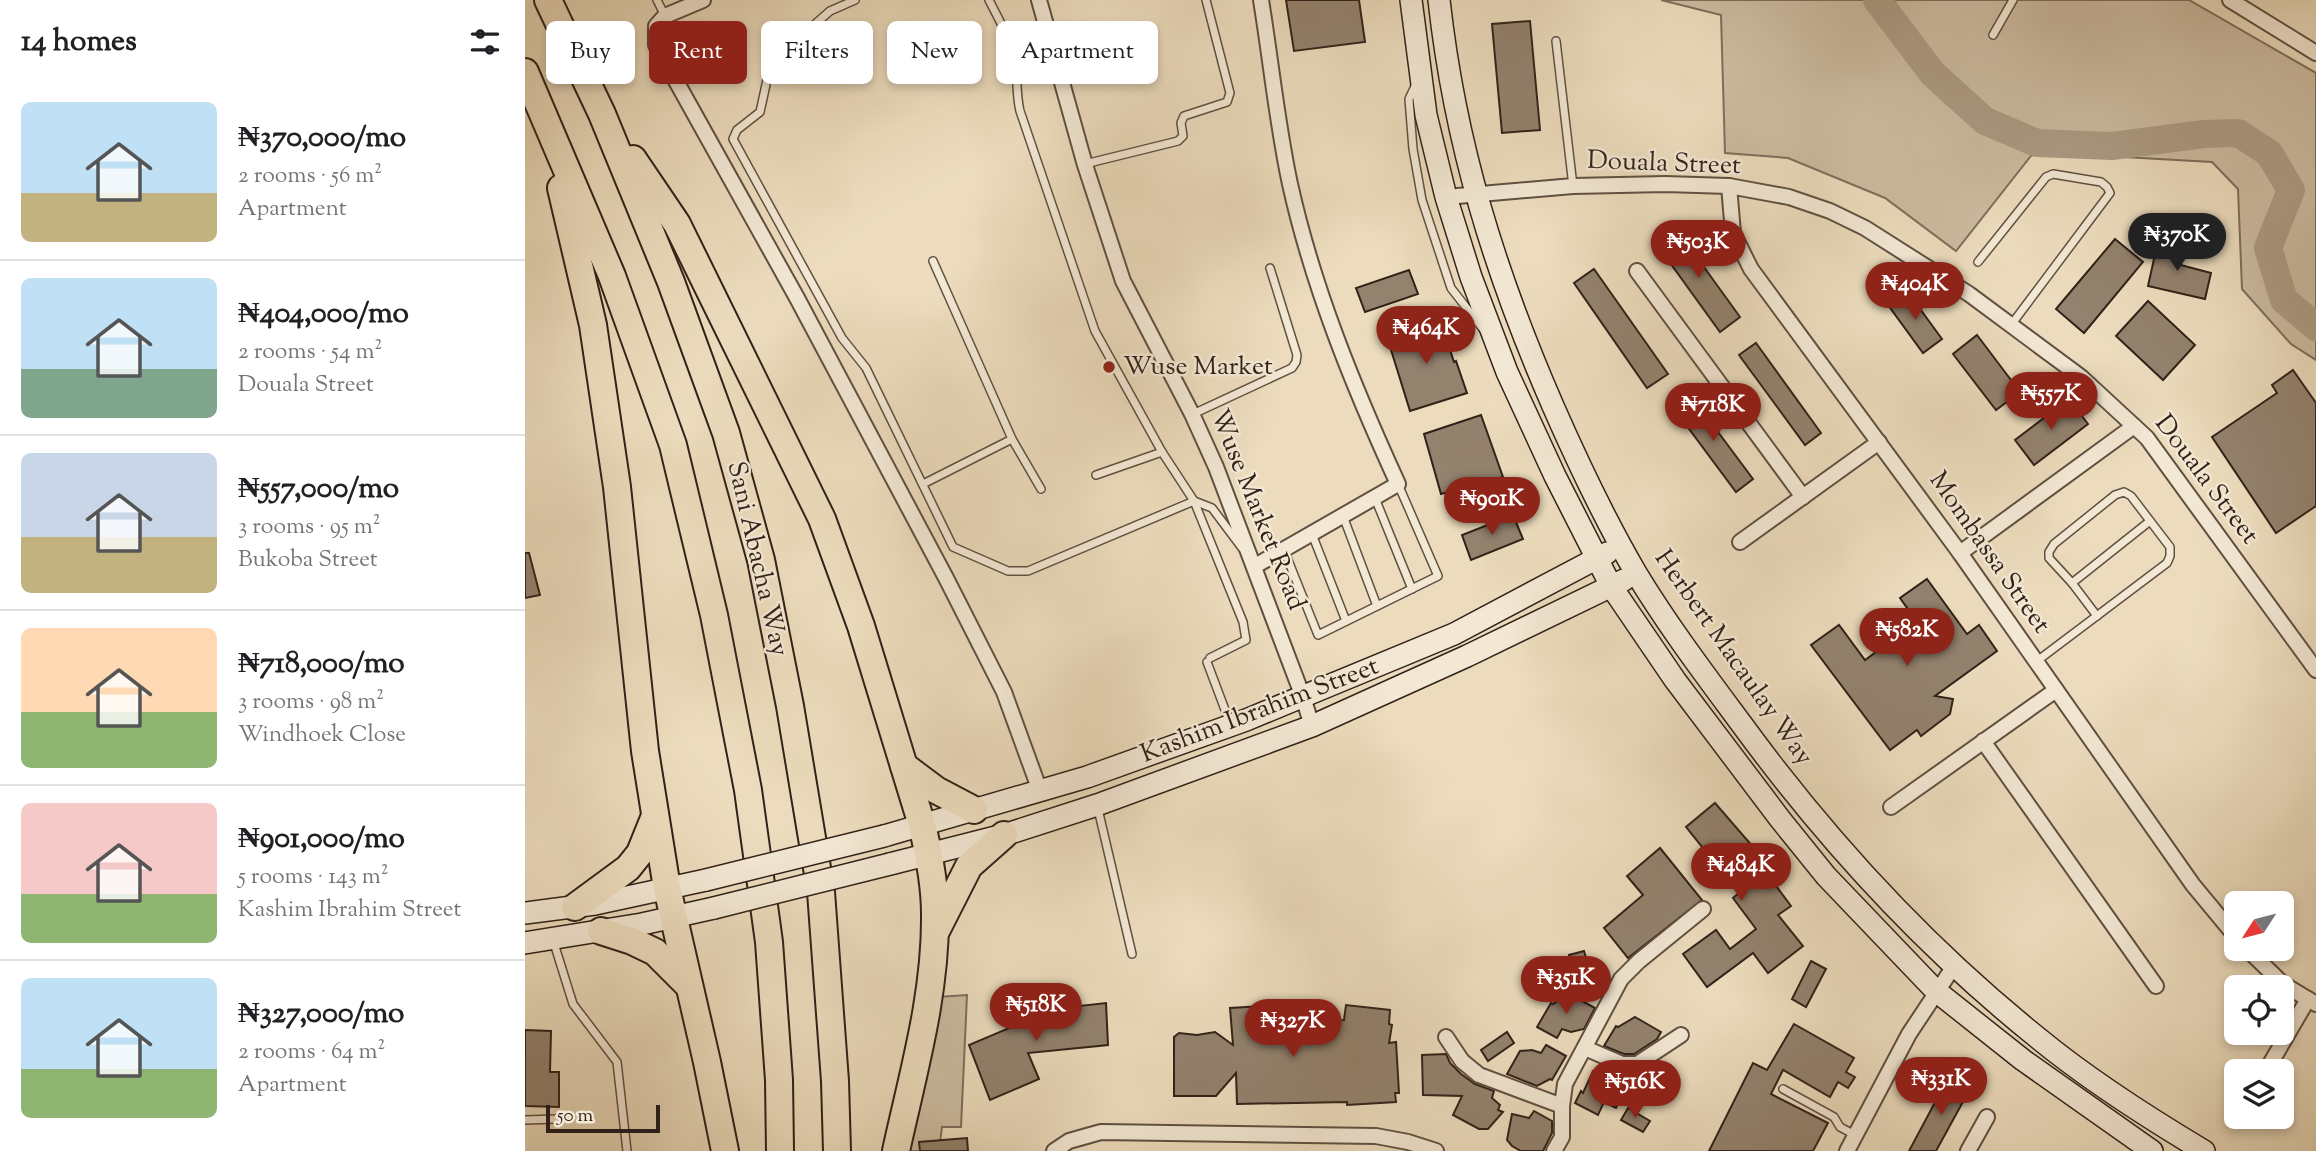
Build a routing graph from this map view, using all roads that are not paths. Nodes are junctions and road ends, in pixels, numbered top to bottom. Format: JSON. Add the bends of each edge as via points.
{"nodes":[{"id":1,"x":548,"y":0,"type":"edge"},
{"id":2,"x":657,"y":0,"type":"edge"},
{"id":3,"x":703,"y":0,"type":"edge"},
{"id":4,"x":855,"y":0,"type":"edge"},
{"id":5,"x":989,"y":0,"type":"edge"},
{"id":6,"x":1039,"y":0,"type":"edge"},
{"id":7,"x":1206,"y":0,"type":"edge"},
{"id":8,"x":1261,"y":0,"type":"edge"},
{"id":9,"x":1411,"y":0,"type":"edge"},
{"id":10,"x":1439,"y":0,"type":"edge"},
{"id":11,"x":2013,"y":0,"type":"edge"},
{"id":12,"x":2230,"y":0,"type":"edge"},
{"id":13,"x":665,"y":16,"type":"junction"},
{"id":14,"x":1993,"y":35,"type":"dead end"},
{"id":15,"x":1556,"y":41,"type":"dead end"},
{"id":16,"x":2316,"y":53,"type":"edge"},
{"id":17,"x":1420,"y":77,"type":"junction"},
{"id":18,"x":530,"y":84,"type":"edge"},
{"id":19,"x":602,"y":114,"type":"junction"},
{"id":20,"x":1085,"y":165,"type":"junction"},
{"id":21,"x":1573,"y":186,"type":"junction"},
{"id":22,"x":1730,"y":186,"type":"junction"},
{"id":23,"x":1475,"y":193,"type":"junction"},
{"id":24,"x":1446,"y":197,"type":"junction"},
{"id":25,"x":933,"y":261,"type":"dead end"},
{"id":26,"x":1978,"y":262,"type":"dead end"},
{"id":27,"x":1270,"y":268,"type":"dead end"},
{"id":28,"x":1637,"y":271,"type":"dead end"},
{"id":29,"x":2011,"y":326,"type":"junction"},
{"id":30,"x":1497,"y":345,"type":"junction"},
{"id":31,"x":1192,"y":414,"type":"junction"},
{"id":32,"x":2134,"y":426,"type":"junction"},
{"id":33,"x":1012,"y":439,"type":"junction"},
{"id":34,"x":1879,"y":442,"type":"junction"},
{"id":35,"x":1162,"y":452,"type":"junction"},
{"id":36,"x":1096,"y":475,"type":"dead end"},
{"id":37,"x":923,"y":484,"type":"junction"},
{"id":38,"x":1398,"y":484,"type":"junction"},
{"id":39,"x":1041,"y":489,"type":"dead end"},
{"id":40,"x":1803,"y":497,"type":"junction"},
{"id":41,"x":1375,"y":498,"type":"junction"},
{"id":42,"x":1194,"y":501,"type":"junction"},
{"id":43,"x":1343,"y":516,"type":"junction"},
{"id":44,"x":2150,"y":521,"type":"junction"},
{"id":45,"x":1312,"y":533,"type":"junction"},
{"id":46,"x":1740,"y":542,"type":"dead end"},
{"id":47,"x":1622,"y":546,"type":"junction"},
{"id":48,"x":1284,"y":550,"type":"junction"},
{"id":49,"x":1960,"y":553,"type":"junction"},
{"id":50,"x":1596,"y":559,"type":"junction"},
{"id":51,"x":1255,"y":566,"type":"junction"},
{"id":52,"x":1637,"y":573,"type":"junction"},
{"id":53,"x":2072,"y":583,"type":"junction"},
{"id":54,"x":1611,"y":586,"type":"junction"},
{"id":55,"x":1412,"y":589,"type":"junction"},
{"id":56,"x":1377,"y":606,"type":"junction"},
{"id":57,"x":2097,"y":616,"type":"junction"},
{"id":58,"x":1346,"y":621,"type":"junction"},
{"id":59,"x":2036,"y":662,"type":"junction"},
{"id":60,"x":2316,"y":670,"type":"edge"},
{"id":61,"x":2056,"y":690,"type":"junction"},
{"id":62,"x":1303,"y":697,"type":"junction"},
{"id":63,"x":1231,"y":726,"type":"junction"},
{"id":64,"x":1312,"y":726,"type":"junction"},
{"id":65,"x":1983,"y":741,"type":"junction"},
{"id":66,"x":904,"y":766,"type":"junction"},
{"id":67,"x":1040,"y":791,"type":"junction"},
{"id":68,"x":1097,"y":804,"type":"junction"},
{"id":69,"x":1891,"y":807,"type":"dead end"},
{"id":70,"x":974,"y":810,"type":"junction"},
{"id":71,"x":655,"y":816,"type":"junction"},
{"id":72,"x":922,"y":825,"type":"junction"},
{"id":73,"x":1004,"y":835,"type":"junction"},
{"id":74,"x":929,"y":853,"type":"junction"},
{"id":75,"x":667,"y":888,"type":"junction"},
{"id":76,"x":575,"y":907,"type":"junction"},
{"id":77,"x":1703,"y":909,"type":"dead end"},
{"id":78,"x":525,"y":913,"type":"edge"},
{"id":79,"x":674,"y":918,"type":"junction"},
{"id":80,"x":2224,"y":922,"type":"edge"},
{"id":81,"x":601,"y":931,"type":"junction"},
{"id":82,"x":935,"y":934,"type":"junction"},
{"id":83,"x":552,"y":939,"type":"junction"},
{"id":84,"x":525,"y":943,"type":"edge"},
{"id":85,"x":1132,"y":954,"type":"dead end"},
{"id":86,"x":2259,"y":961,"type":"edge"},
{"id":87,"x":1954,"y":966,"type":"junction"},
{"id":88,"x":689,"y":986,"type":"junction"},
{"id":89,"x":2156,"y":986,"type":"dead end"},
{"id":90,"x":1936,"y":991,"type":"junction"},
{"id":91,"x":2312,"y":1002,"type":"edge"},
{"id":92,"x":1681,"y":1035,"type":"dead end"},
{"id":93,"x":1446,"y":1037,"type":"dead end"},
{"id":94,"x":1585,"y":1048,"type":"junction"},
{"id":95,"x":2274,"y":1059,"type":"edge"},
{"id":96,"x":1783,"y":1090,"type":"dead end"},
{"id":97,"x":1562,"y":1106,"type":"junction"},
{"id":98,"x":1987,"y":1117,"type":"dead end"},
{"id":99,"x":557,"y":1119,"type":"dead end"},
{"id":100,"x":525,"y":1120,"type":"edge"},
{"id":101,"x":1855,"y":1136,"type":"junction"},
{"id":102,"x":627,"y":1151,"type":"edge"},
{"id":103,"x":725,"y":1151,"type":"edge"},
{"id":104,"x":780,"y":1151,"type":"edge"},
{"id":105,"x":838,"y":1151,"type":"edge"},
{"id":106,"x":897,"y":1151,"type":"edge"},
{"id":107,"x":1053,"y":1151,"type":"edge"},
{"id":108,"x":1436,"y":1151,"type":"edge"},
{"id":109,"x":1554,"y":1151,"type":"edge"},
{"id":110,"x":1847,"y":1151,"type":"edge"},
{"id":111,"x":1968,"y":1151,"type":"edge"},
{"id":112,"x":2152,"y":1151,"type":"edge"},
{"id":113,"x":2204,"y":1151,"type":"edge"}],
"edges":[{"from":1,"to":19,"type":"highway","name":"Sani Abacha Way"},
{"from":2,"to":13,"type":"lane"},
{"from":3,"to":13,"type":"street"},
{"from":4,"to":37,"type":"lane","via":[[830,11],[789,47],[767,80],[760,112],[737,130],[733,139],[842,338],[866,368]]},
{"from":5,"to":35,"type":"lane","via":[[1012,50],[1020,111],[1087,310]]},
{"from":6,"to":20,"type":"street","name":"Wuse Market Road"},
{"from":7,"to":20,"type":"lane","via":[[1230,93],[1227,102],[1184,116],[1184,136],[1178,142]]},
{"from":8,"to":38,"type":"street","via":[[1290,184],[1319,286],[1359,397]]},
{"from":9,"to":17,"type":"main road"},
{"from":10,"to":23,"type":"main road","name":"Herbert Macaulay Way","via":[[1455,105]]},
{"from":11,"to":14,"type":"lane"},
{"from":12,"to":16,"type":"street"},
{"from":13,"to":67,"type":"street","via":[[656,26],[656,45],[946,578],[1004,692]]},
{"from":15,"to":21,"type":"lane"},
{"from":17,"to":24,"type":"main road"},
{"from":17,"to":30,"type":"lane","via":[[1409,99],[1422,200],[1451,288]]},
{"from":18,"to":71,"type":"highway","via":[[593,325],[617,487]]},
{"from":18,"to":104,"type":"highway","name":"Sani Abacha Way","via":[[612,276],[673,445],[714,615],[748,790],[769,942]]},
{"from":19,"to":66,"type":"highway","via":[[677,224],[823,519]]},
{"from":19,"to":105,"type":"highway","name":"Sani Abacha Way","via":[[726,433],[761,561],[821,892]]},
{"from":20,"to":31,"type":"street","name":"Wuse Market Road","via":[[1123,281]]},
{"from":21,"to":22,"type":"street","name":"Douala Street"},
{"from":21,"to":23,"type":"street","name":"Douala Street"},
{"from":22,"to":29,"type":"street","name":"Douala Street","via":[[1789,197],[1865,228]]},
{"from":22,"to":34,"type":"street","name":"Mombassa Street","via":[[1733,233],[1751,269]]},
{"from":23,"to":24,"type":"street","name":"Douala Street"},
{"from":23,"to":47,"type":"main road","name":"Herbert Macaulay Way","via":[[1532,357],[1572,450]]},
{"from":24,"to":30,"type":"main road"},
{"from":25,"to":33,"type":"lane"},
{"from":26,"to":29,"type":"lane","via":[[2046,177],[2053,174],[2101,182],[2110,192]]},
{"from":27,"to":31,"type":"lane","via":[[1296,362],[1292,368]]},
{"from":28,"to":40,"type":"street"},
{"from":29,"to":32,"type":"street","name":"Douala Street","via":[[2081,377]]},
{"from":30,"to":50,"type":"main road"},
{"from":31,"to":51,"type":"street","name":"Wuse Market Road"},
{"from":32,"to":49,"type":"street"},
{"from":32,"to":60,"type":"street","name":"Douala Street"},
{"from":33,"to":37,"type":"lane"},
{"from":33,"to":39,"type":"lane"},
{"from":34,"to":40,"type":"street"},
{"from":34,"to":49,"type":"street","name":"Mombassa Street"},
{"from":35,"to":36,"type":"lane"},
{"from":35,"to":42,"type":"lane"},
{"from":37,"to":42,"type":"lane","via":[[953,547],[1008,571],[1028,571]]},
{"from":38,"to":41,"type":"street"},
{"from":38,"to":55,"type":"lane","via":[[1438,576]]},
{"from":40,"to":46,"type":"street"},
{"from":41,"to":43,"type":"street"},
{"from":41,"to":55,"type":"lane"},
{"from":42,"to":51,"type":"lane","via":[[1212,508]]},
{"from":42,"to":63,"type":"lane","via":[[1246,640],[1208,660]]},
{"from":43,"to":45,"type":"street"},
{"from":43,"to":56,"type":"lane"},
{"from":44,"to":53,"type":"lane"},
{"from":44,"to":53,"type":"lane","via":[[2131,495],[2115,495],[2049,552],[2049,558]]},
{"from":44,"to":57,"type":"lane","via":[[2170,547],[2167,563]]},
{"from":45,"to":48,"type":"street"},
{"from":45,"to":58,"type":"lane"},
{"from":47,"to":50,"type":"main road","name":"Kashim Ibrahim Street"},
{"from":47,"to":52,"type":"main road","name":"Herbert Macaulay Way"},
{"from":48,"to":51,"type":"street"},
{"from":48,"to":58,"type":"lane","via":[[1318,635]]},
{"from":49,"to":59,"type":"street","name":"Mombassa Street"},
{"from":50,"to":54,"type":"main road"},
{"from":50,"to":62,"type":"main road","name":"Kashim Ibrahim Street","via":[[1454,634]]},
{"from":51,"to":62,"type":"street","name":"Wuse Market Road"},
{"from":52,"to":54,"type":"main road","name":"Kashim Ibrahim Street"},
{"from":52,"to":87,"type":"main road","name":"Herbert Macaulay Way","via":[[1696,664],[1803,804],[1846,857]]},
{"from":53,"to":57,"type":"lane"},
{"from":54,"to":64,"type":"main road","name":"Kashim Ibrahim Street"},
{"from":54,"to":90,"type":"main road","via":[[1780,819],[1826,876]]},
{"from":55,"to":56,"type":"lane"},
{"from":56,"to":58,"type":"lane"},
{"from":57,"to":59,"type":"lane"},
{"from":59,"to":61,"type":"street","name":"Mombassa Street"},
{"from":61,"to":65,"type":"street"},
{"from":61,"to":80,"type":"street","name":"Mombassa Street"},
{"from":62,"to":63,"type":"main road","name":"Kashim Ibrahim Street"},
{"from":62,"to":64,"type":"street","name":"Wuse Market Road"},
{"from":63,"to":67,"type":"main road","name":"Kashim Ibrahim Street"},
{"from":64,"to":68,"type":"main road","name":"Kashim Ibrahim Street"},
{"from":65,"to":69,"type":"street"},
{"from":65,"to":89,"type":"street"},
{"from":66,"to":70,"type":"highway"},
{"from":66,"to":72,"type":"highway"},
{"from":67,"to":70,"type":"main road","name":"Kashim Ibrahim Street"},
{"from":68,"to":73,"type":"main road","name":"Kashim Ibrahim Street"},
{"from":68,"to":85,"type":"lane"},
{"from":70,"to":72,"type":"main road","name":"Kashim Ibrahim Street"},
{"from":71,"to":75,"type":"highway"},
{"from":71,"to":76,"type":"highway","via":[[628,868]]},
{"from":72,"to":74,"type":"highway"},
{"from":72,"to":75,"type":"main road","name":"Kashim Ibrahim Street","bridge":true},
{"from":73,"to":74,"type":"main road","name":"Kashim Ibrahim Street"},
{"from":73,"to":82,"type":"highway","via":[[969,866]]},
{"from":74,"to":79,"type":"main road","name":"Kashim Ibrahim Street","bridge":true},
{"from":74,"to":82,"type":"highway"},
{"from":75,"to":76,"type":"main road","name":"Kashim Ibrahim Street"},
{"from":75,"to":79,"type":"highway"},
{"from":76,"to":78,"type":"main road","name":"Kashim Ibrahim Street"},
{"from":77,"to":94,"type":"street","via":[[1621,979]]},
{"from":79,"to":81,"type":"main road","name":"Kashim Ibrahim Street"},
{"from":79,"to":88,"type":"highway"},
{"from":81,"to":83,"type":"main road","name":"Kashim Ibrahim Street"},
{"from":81,"to":88,"type":"highway","via":[[655,952]]},
{"from":82,"to":106,"type":"highway","via":[[929,1004]]},
{"from":83,"to":84,"type":"main road","name":"Kashim Ibrahim Street"},
{"from":83,"to":102,"type":"lane","via":[[573,1004],[617,1062]]},
{"from":86,"to":91,"type":"street","via":[[2283,984]]},
{"from":87,"to":90,"type":"street"},
{"from":87,"to":113,"type":"main road","name":"Herbert Macaulay Way","via":[[2039,1039]]},
{"from":88,"to":103,"type":"highway"},
{"from":90,"to":101,"type":"street"},
{"from":90,"to":112,"type":"main road","via":[[2022,1060]]},
{"from":91,"to":95,"type":"street"},
{"from":92,"to":94,"type":"street","via":[[1637,1064]]},
{"from":93,"to":97,"type":"street","via":[[1479,1075]]},
{"from":94,"to":97,"type":"street","via":[[1565,1084]]},
{"from":96,"to":101,"type":"lane","via":[[1834,1117]]},
{"from":97,"to":109,"type":"street","via":[[1562,1137]]},
{"from":98,"to":111,"type":"street"},
{"from":99,"to":100,"type":"lane"},
{"from":101,"to":110,"type":"street"},
{"from":107,"to":108,"type":"street","via":[[1101,1132],[1376,1136]]}]}
